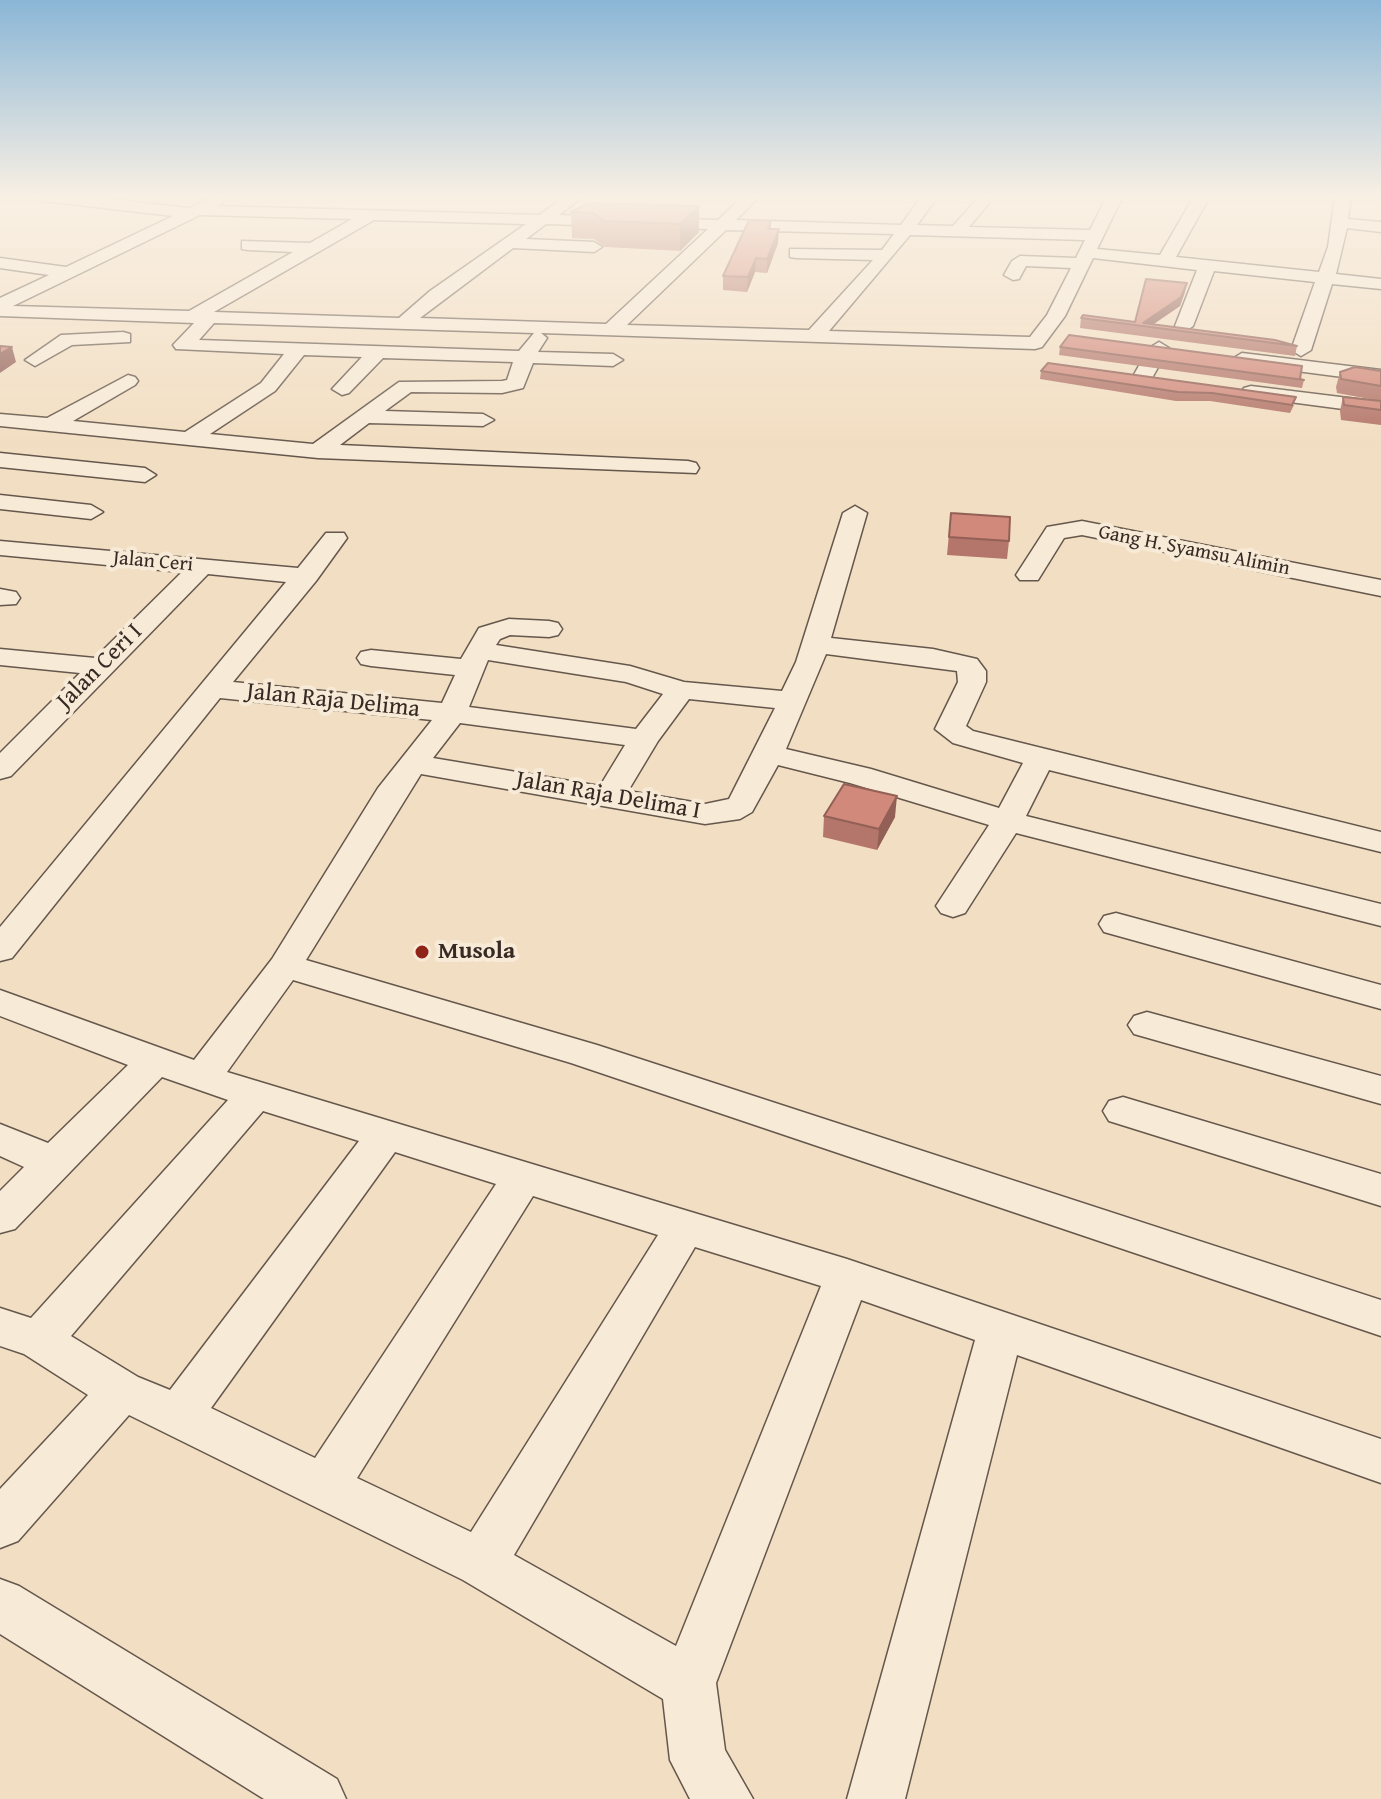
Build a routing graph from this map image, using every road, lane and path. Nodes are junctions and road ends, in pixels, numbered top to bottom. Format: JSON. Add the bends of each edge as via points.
{"nodes":[{"id":1,"x":52,"y":280,"type":"edge"},
{"id":2,"x":261,"y":280,"type":"edge"},
{"id":3,"x":458,"y":280,"type":"edge"},
{"id":4,"x":662,"y":280,"type":"edge"},
{"id":5,"x":865,"y":280,"type":"edge"},
{"id":6,"x":1075,"y":280,"type":"edge"},
{"id":7,"x":1202,"y":280,"type":"edge"},
{"id":8,"x":1324,"y":280,"type":"edge"},
{"id":9,"x":1335,"y":280,"type":"edge"},
{"id":10,"x":1381,"y":284,"type":"edge"},
{"id":11,"x":0,"y":308,"type":"edge"},
{"id":12,"x":200,"y":318,"type":"junction"},
{"id":13,"x":401,"y":322,"type":"junction"},
{"id":14,"x":545,"y":326,"type":"junction"},
{"id":15,"x":1184,"y":326,"type":"edge"},
{"id":16,"x":613,"y":328,"type":"junction"},
{"id":17,"x":815,"y":335,"type":"junction"},
{"id":18,"x":138,"y":339,"type":"dead end"},
{"id":19,"x":167,"y":340,"type":"dead end"},
{"id":20,"x":188,"y":341,"type":"junction"},
{"id":21,"x":216,"y":348,"type":"junction"},
{"id":22,"x":1159,"y":348,"type":"edge"},
{"id":23,"x":298,"y":350,"type":"junction"},
{"id":24,"x":1301,"y":350,"type":"dead end"},
{"id":25,"x":370,"y":354,"type":"junction"},
{"id":26,"x":525,"y":357,"type":"junction"},
{"id":27,"x":35,"y":360,"type":"dead end"},
{"id":28,"x":613,"y":360,"type":"dead end"},
{"id":29,"x":199,"y":363,"type":"dead end"},
{"id":30,"x":1381,"y":376,"type":"edge"},
{"id":31,"x":128,"y":381,"type":"dead end"},
{"id":32,"x":1170,"y":381,"type":"edge"},
{"id":33,"x":342,"y":389,"type":"dead end"},
{"id":34,"x":1381,"y":408,"type":"edge"},
{"id":35,"x":365,"y":417,"type":"junction"},
{"id":36,"x":0,"y":420,"type":"edge"},
{"id":37,"x":483,"y":420,"type":"dead end"},
{"id":38,"x":50,"y":425,"type":"junction"},
{"id":39,"x":188,"y":439,"type":"junction"},
{"id":40,"x":318,"y":451,"type":"junction"},
{"id":41,"x":0,"y":460,"type":"edge"},
{"id":42,"x":688,"y":468,"type":"dead end"},
{"id":43,"x":145,"y":475,"type":"dead end"},
{"id":44,"x":0,"y":502,"type":"edge"},
{"id":45,"x":91,"y":512,"type":"dead end"},
{"id":46,"x":855,"y":513,"type":"dead end"},
{"id":47,"x":335,"y":538,"type":"dead end"},
{"id":48,"x":0,"y":548,"type":"edge"},
{"id":49,"x":202,"y":566,"type":"junction"},
{"id":50,"x":1029,"y":575,"type":"dead end"},
{"id":51,"x":307,"y":576,"type":"junction"},
{"id":52,"x":1381,"y":588,"type":"edge"},
{"id":53,"x":549,"y":629,"type":"dead end"},
{"id":54,"x":815,"y":645,"type":"junction"},
{"id":55,"x":0,"y":657,"type":"edge"},
{"id":56,"x":371,"y":658,"type":"dead end"},
{"id":57,"x":475,"y":660,"type":"junction"},
{"id":58,"x":99,"y":667,"type":"junction"},
{"id":59,"x":214,"y":689,"type":"junction"},
{"id":60,"x":681,"y":690,"type":"junction"},
{"id":61,"x":792,"y":701,"type":"junction"},
{"id":62,"x":452,"y":713,"type":"junction"},
{"id":63,"x":644,"y":739,"type":"junction"},
{"id":64,"x":769,"y":754,"type":"junction"},
{"id":65,"x":1040,"y":759,"type":"junction"},
{"id":66,"x":415,"y":764,"type":"junction"},
{"id":67,"x":0,"y":770,"type":"edge"},
{"id":68,"x":609,"y":797,"type":"junction"},
{"id":69,"x":1008,"y":821,"type":"junction"},
{"id":70,"x":1381,"y":842,"type":"edge"},
{"id":71,"x":953,"y":906,"type":"dead end"},
{"id":72,"x":1381,"y":915,"type":"edge"},
{"id":73,"x":1116,"y":924,"type":"dead end"},
{"id":74,"x":0,"y":950,"type":"edge"},
{"id":75,"x":285,"y":966,"type":"junction"},
{"id":76,"x":1381,"y":997,"type":"edge"},
{"id":77,"x":0,"y":1002,"type":"edge"},
{"id":78,"x":1147,"y":1025,"type":"dead end"},
{"id":79,"x":155,"y":1061,"type":"junction"},
{"id":80,"x":202,"y":1078,"type":"junction"},
{"id":81,"x":1381,"y":1090,"type":"edge"},
{"id":82,"x":255,"y":1095,"type":"junction"},
{"id":83,"x":1123,"y":1111,"type":"dead end"},
{"id":84,"x":387,"y":1133,"type":"junction"},
{"id":85,"x":0,"y":1139,"type":"edge"},
{"id":86,"x":52,"y":1162,"type":"junction"},
{"id":87,"x":524,"y":1176,"type":"junction"},
{"id":88,"x":1381,"y":1190,"type":"edge"},
{"id":89,"x":0,"y":1217,"type":"edge"},
{"id":90,"x":685,"y":1227,"type":"junction"},
{"id":91,"x":847,"y":1277,"type":"junction"},
{"id":92,"x":1381,"y":1318,"type":"edge"},
{"id":93,"x":1000,"y":1330,"type":"junction"},
{"id":94,"x":20,"y":1334,"type":"edge"},
{"id":95,"x":121,"y":1391,"type":"junction"},
{"id":96,"x":179,"y":1415,"type":"junction"},
{"id":97,"x":1381,"y":1461,"type":"edge"},
{"id":98,"x":325,"y":1485,"type":"junction"},
{"id":99,"x":0,"y":1525,"type":"edge"},
{"id":100,"x":481,"y":1563,"type":"junction"},
{"id":101,"x":0,"y":1604,"type":"edge"},
{"id":102,"x":689,"y":1683,"type":"junction"},
{"id":103,"x":317,"y":1799,"type":"edge"},
{"id":104,"x":724,"y":1799,"type":"edge"},
{"id":105,"x":876,"y":1799,"type":"edge"}],
"edges":[{"from":1,"to":11,"type":"street"},
{"from":2,"to":12,"type":"street"},
{"from":3,"to":13,"type":"street"},
{"from":4,"to":16,"type":"street"},
{"from":5,"to":17,"type":"street"},
{"from":6,"to":17,"type":"street","via":[[1035,343]]},
{"from":7,"to":15,"type":"street"},
{"from":8,"to":24,"type":"street"},
{"from":9,"to":10,"type":"street"},
{"from":11,"to":12,"type":"street"},
{"from":12,"to":13,"type":"street"},
{"from":12,"to":20,"type":"street"},
{"from":13,"to":14,"type":"street"},
{"from":13,"to":25,"type":"street"},
{"from":14,"to":16,"type":"street"},
{"from":14,"to":26,"type":"street"},
{"from":16,"to":17,"type":"street"},
{"from":18,"to":27,"type":"street","via":[[68,339]]},
{"from":19,"to":20,"type":"street"},
{"from":20,"to":21,"type":"street","via":[[183,345]]},
{"from":21,"to":23,"type":"street"},
{"from":21,"to":29,"type":"street"},
{"from":22,"to":32,"type":"street","via":[[1135,377]]},
{"from":23,"to":25,"type":"street"},
{"from":23,"to":39,"type":"street","via":[[268,387]]},
{"from":25,"to":26,"type":"street"},
{"from":25,"to":33,"type":"street"},
{"from":26,"to":28,"type":"street"},
{"from":26,"to":35,"type":"street","via":[[511,386],[411,384]]},
{"from":30,"to":34,"type":"street","via":[[1226,357],[1226,383]]},
{"from":31,"to":38,"type":"street"},
{"from":35,"to":37,"type":"street"},
{"from":35,"to":40,"type":"street"},
{"from":36,"to":38,"type":"street"},
{"from":38,"to":39,"type":"street"},
{"from":39,"to":40,"type":"street"},
{"from":40,"to":42,"type":"street"},
{"from":41,"to":43,"type":"street"},
{"from":44,"to":45,"type":"street"},
{"from":46,"to":54,"type":"street"},
{"from":47,"to":51,"type":"street"},
{"from":48,"to":49,"type":"street","name":"Jalan Ceri"},
{"from":49,"to":51,"type":"street","name":"Jalan Ceri"},
{"from":49,"to":58,"type":"street","name":"Jalan Ceri I"},
{"from":50,"to":52,"type":"street","name":"Gang H. Syamsu Alimin","via":[[1056,532],[1082,528]]},
{"from":51,"to":59,"type":"street"},
{"from":53,"to":57,"type":"street","via":[[502,628],[489,634]]},
{"from":54,"to":61,"type":"street"},
{"from":54,"to":65,"type":"street","via":[[967,665],[972,682],[952,732]]},
{"from":55,"to":58,"type":"street"},
{"from":56,"to":57,"type":"street"},
{"from":57,"to":60,"type":"street","via":[[630,674]]},
{"from":57,"to":62,"type":"street"},
{"from":58,"to":67,"type":"street","name":"Jalan Ceri I"},
{"from":59,"to":62,"type":"street","name":"Jalan Raja Delima"},
{"from":59,"to":74,"type":"street"},
{"from":60,"to":61,"type":"street"},
{"from":60,"to":63,"type":"street"},
{"from":61,"to":64,"type":"street"},
{"from":62,"to":63,"type":"street","name":"Jalan Raja Delima"},
{"from":62,"to":66,"type":"street"},
{"from":63,"to":68,"type":"street"},
{"from":64,"to":68,"type":"street","name":"Jalan Raja Delima I","via":[[741,805],[729,812],[705,814]]},
{"from":64,"to":69,"type":"street"},
{"from":65,"to":69,"type":"street"},
{"from":65,"to":70,"type":"street"},
{"from":66,"to":68,"type":"street","name":"Jalan Raja Delima I"},
{"from":66,"to":75,"type":"street","via":[[394,788]]},
{"from":69,"to":71,"type":"street"},
{"from":69,"to":72,"type":"street"},
{"from":73,"to":76,"type":"street"},
{"from":75,"to":80,"type":"street"},
{"from":75,"to":92,"type":"street","via":[[584,1054]]},
{"from":77,"to":79,"type":"street"},
{"from":78,"to":81,"type":"street"},
{"from":79,"to":80,"type":"street"},
{"from":79,"to":86,"type":"street"},
{"from":80,"to":82,"type":"street"},
{"from":82,"to":84,"type":"street"},
{"from":82,"to":94,"type":"street"},
{"from":83,"to":88,"type":"street"},
{"from":84,"to":87,"type":"street"},
{"from":84,"to":96,"type":"street"},
{"from":85,"to":86,"type":"street"},
{"from":86,"to":89,"type":"street"},
{"from":87,"to":90,"type":"street"},
{"from":87,"to":98,"type":"street"},
{"from":90,"to":91,"type":"street"},
{"from":90,"to":100,"type":"street"},
{"from":91,"to":93,"type":"street"},
{"from":91,"to":102,"type":"street"},
{"from":93,"to":97,"type":"street"},
{"from":93,"to":105,"type":"street"},
{"from":94,"to":95,"type":"street"},
{"from":95,"to":96,"type":"street"},
{"from":95,"to":99,"type":"street"},
{"from":96,"to":98,"type":"street"},
{"from":98,"to":100,"type":"street"},
{"from":100,"to":102,"type":"street"},
{"from":101,"to":103,"type":"street"},
{"from":102,"to":104,"type":"street","via":[[698,1760]]}]}
